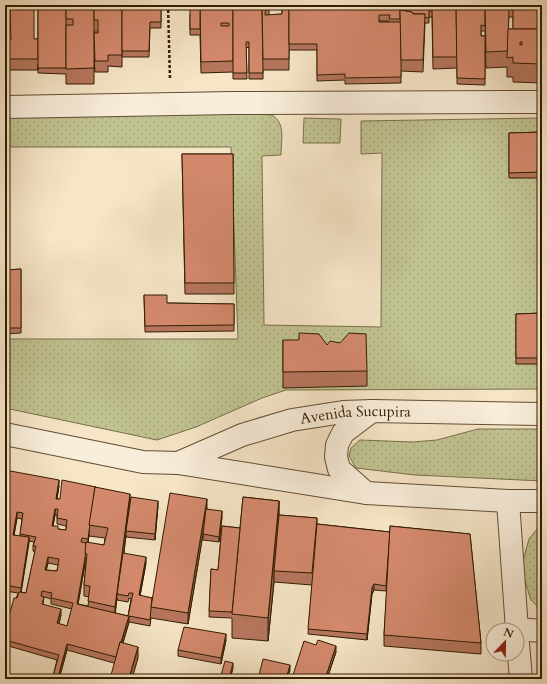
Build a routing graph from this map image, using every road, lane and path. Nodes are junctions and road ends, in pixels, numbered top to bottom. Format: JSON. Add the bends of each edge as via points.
{"nodes":[{"id":1,"x":168,"y":5,"type":"edge"},
{"id":2,"x":542,"y":102,"type":"edge"},
{"id":3,"x":171,"y":104,"type":"junction"},
{"id":4,"x":5,"y":107,"type":"edge"},
{"id":5,"x":372,"y":411,"type":"junction"},
{"id":6,"x":542,"y":414,"type":"edge"},
{"id":7,"x":5,"y":434,"type":"edge"},
{"id":8,"x":178,"y":463,"type":"junction"},
{"id":9,"x":366,"y":493,"type":"junction"},
{"id":10,"x":508,"y":501,"type":"junction"},
{"id":11,"x":542,"y":501,"type":"edge"},
{"id":12,"x":516,"y":622,"type":"edge"},
{"id":13,"x":525,"y":630,"type":"edge"},
{"id":14,"x":542,"y":631,"type":"edge"},
{"id":15,"x":520,"y":662,"type":"edge"},
{"id":16,"x":521,"y":679,"type":"edge"}],
"edges":[{"from":1,"to":3,"type":"path"},
{"from":2,"to":3,"type":"street"},
{"from":3,"to":4,"type":"street"},
{"from":5,"to":6,"type":"street","name":"Avenida Sucupira"},
{"from":5,"to":8,"type":"street","name":"Avenida Sucupira","via":[[343,412],[292,420],[242,435]]},
{"from":5,"to":9,"type":"street","via":[[343,433],[337,445],[336,457],[339,469]]},
{"from":7,"to":8,"type":"street","name":"Avenida Sucupira","via":[[143,462]]},
{"from":8,"to":9,"type":"street","name":"Avenida Sucupira"},
{"from":9,"to":10,"type":"street","name":"Avenida Sucupira"},
{"from":10,"to":11,"type":"street","name":"Avenida Sucupira"},
{"from":10,"to":12,"type":"street"},
{"from":13,"to":14,"type":"street"},
{"from":15,"to":16,"type":"street"}]}
